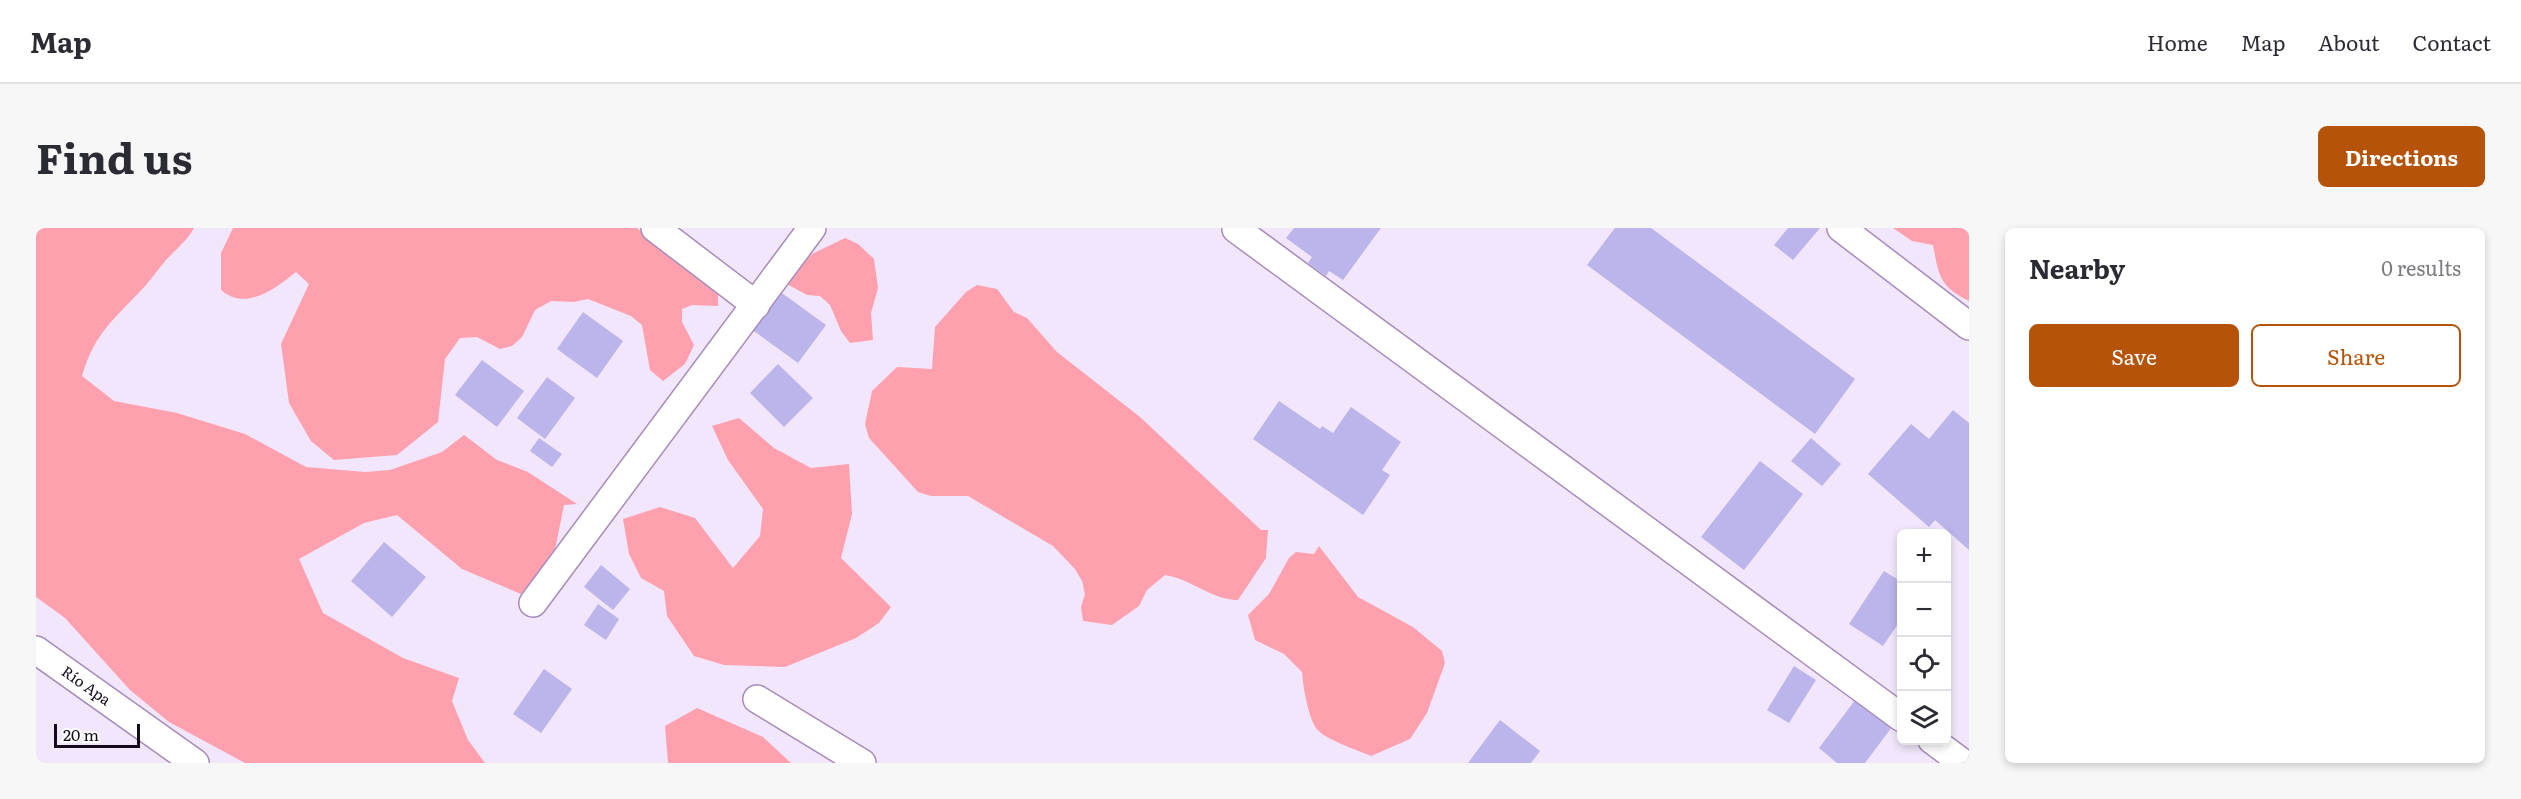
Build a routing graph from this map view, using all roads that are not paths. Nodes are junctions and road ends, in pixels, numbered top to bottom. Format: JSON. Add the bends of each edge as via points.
{"nodes":[{"id":1,"x":655,"y":228,"type":"edge"},
{"id":2,"x":812,"y":228,"type":"edge"},
{"id":3,"x":1841,"y":228,"type":"edge"},
{"id":4,"x":1236,"y":229,"type":"edge"},
{"id":5,"x":756,"y":305,"type":"junction"},
{"id":6,"x":1969,"y":326,"type":"edge"},
{"id":7,"x":533,"y":603,"type":"dead end"},
{"id":8,"x":36,"y":650,"type":"edge"},
{"id":9,"x":757,"y":699,"type":"dead end"},
{"id":10,"x":1897,"y":714,"type":"edge"},
{"id":11,"x":1938,"y":745,"type":"edge"},
{"id":12,"x":195,"y":763,"type":"edge"},
{"id":13,"x":862,"y":763,"type":"edge"},
{"id":14,"x":1963,"y":763,"type":"edge"}],
"edges":[{"from":1,"to":5,"type":"street"},
{"from":2,"to":5,"type":"street"},
{"from":3,"to":6,"type":"street"},
{"from":4,"to":10,"type":"street"},
{"from":5,"to":7,"type":"street"},
{"from":8,"to":12,"type":"street","name":"Río Apa"},
{"from":9,"to":13,"type":"street"},
{"from":11,"to":14,"type":"street"}]}
